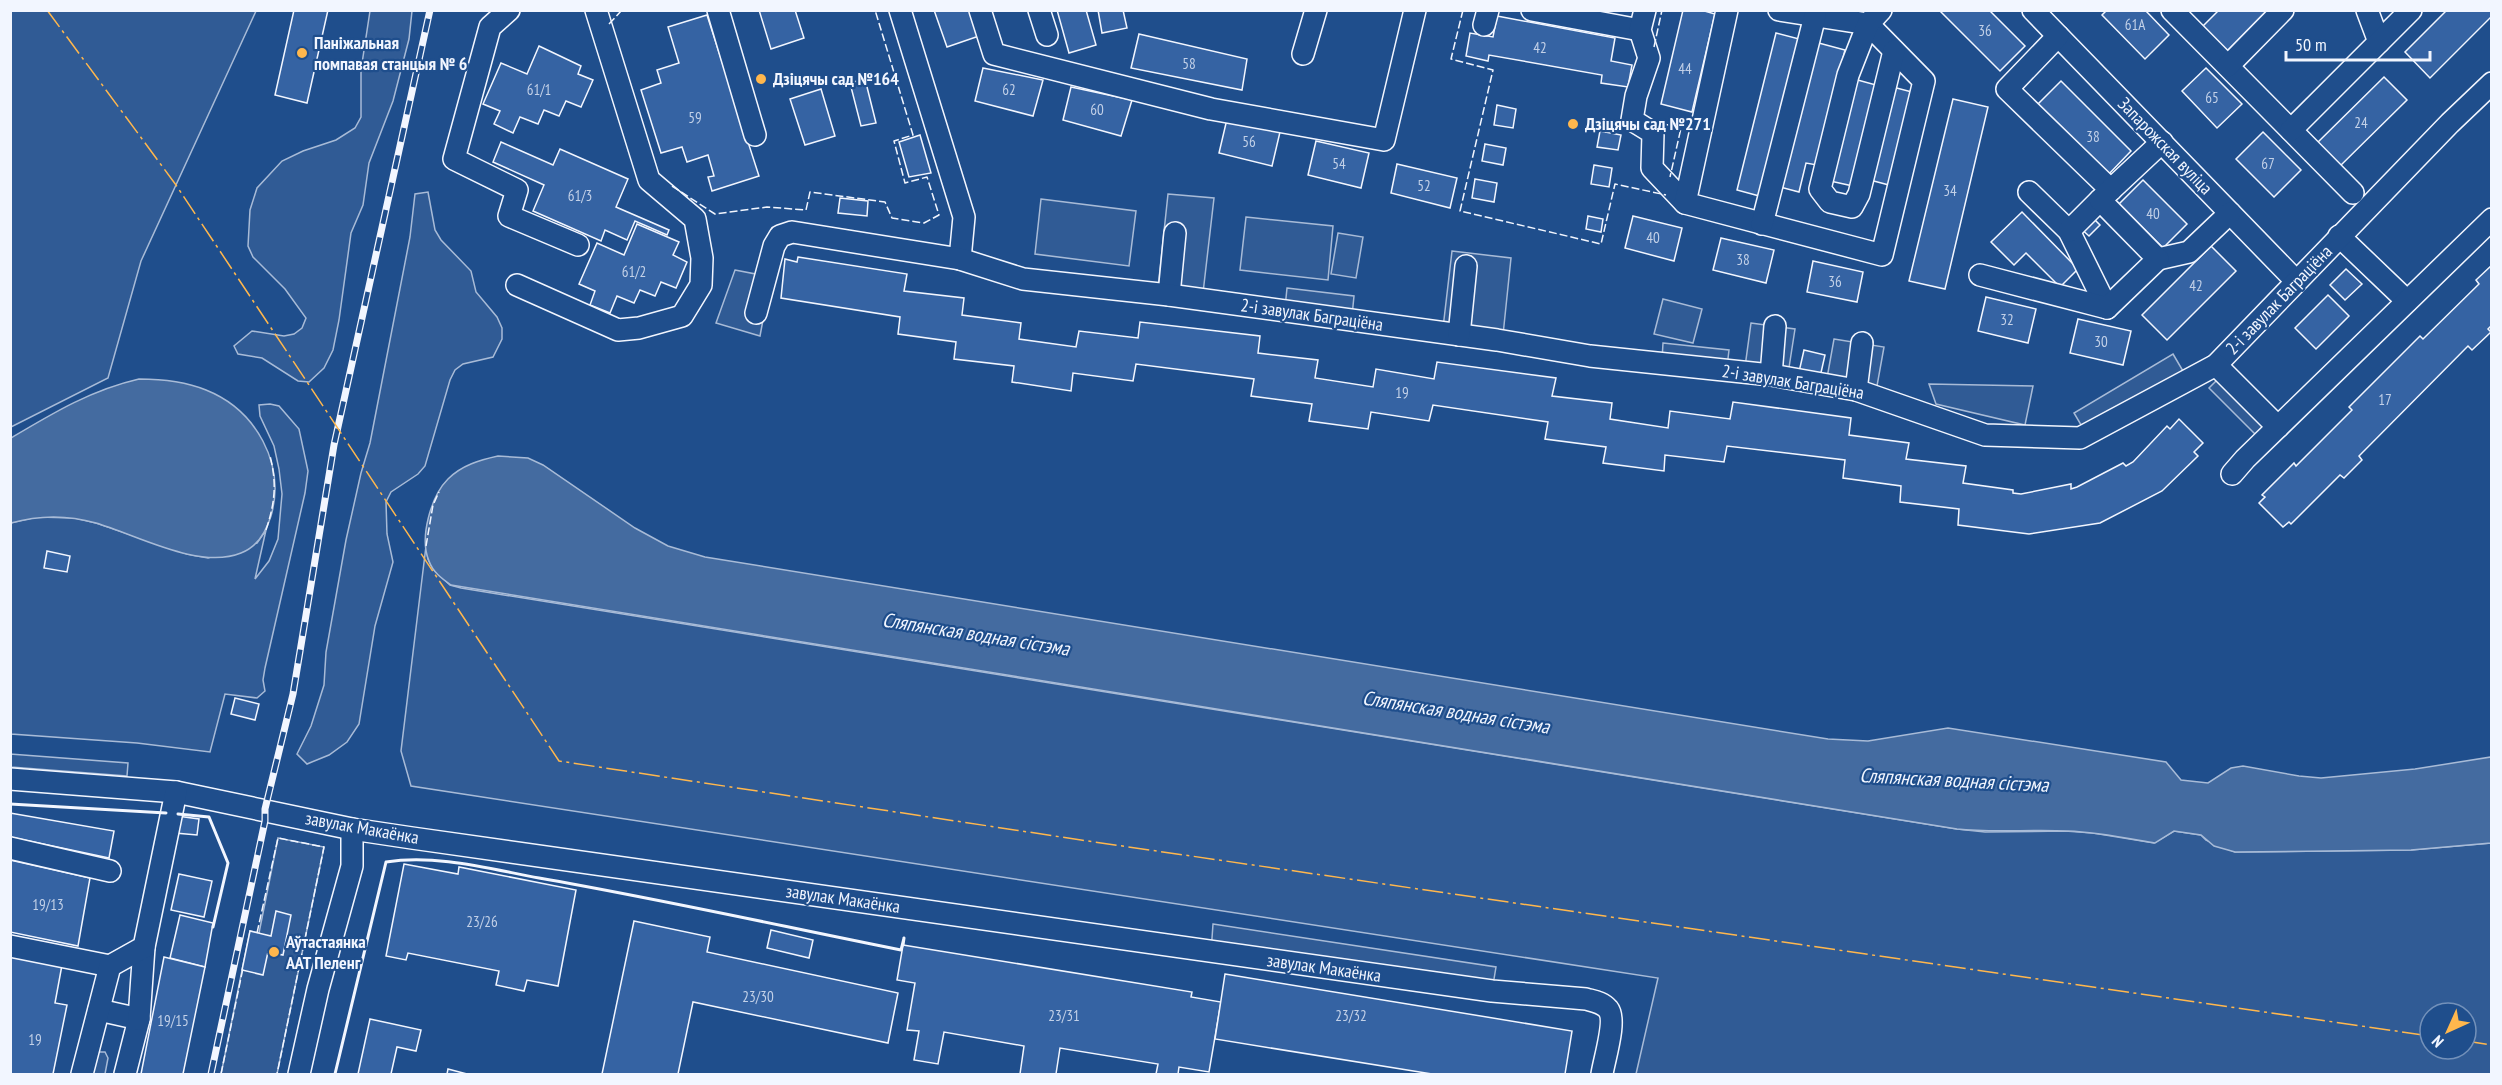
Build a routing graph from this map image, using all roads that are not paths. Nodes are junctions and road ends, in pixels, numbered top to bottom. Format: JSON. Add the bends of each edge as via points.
{"nodes":[{"id":1,"x":509,"y":10,"type":"edge"},
{"id":2,"x":596,"y":10,"type":"edge"},
{"id":3,"x":718,"y":10,"type":"edge"},
{"id":4,"x":900,"y":10,"type":"edge"},
{"id":5,"x":980,"y":10,"type":"edge"},
{"id":6,"x":1039,"y":10,"type":"edge"},
{"id":7,"x":1316,"y":10,"type":"edge"},
{"id":8,"x":1415,"y":10,"type":"edge"},
{"id":9,"x":1532,"y":10,"type":"edge"},
{"id":10,"x":1727,"y":10,"type":"edge"},
{"id":11,"x":1779,"y":10,"type":"edge"},
{"id":12,"x":2033,"y":10,"type":"edge"},
{"id":13,"x":2172,"y":10,"type":"edge"},
{"id":14,"x":2283,"y":10,"type":"edge"},
{"id":15,"x":2367,"y":10,"type":"edge"},
{"id":16,"x":2411,"y":10,"type":"edge"},
{"id":17,"x":1815,"y":16,"type":"junction"},
{"id":18,"x":1874,"y":17,"type":"edge"},
{"id":19,"x":1642,"y":20,"type":"edge"},
{"id":20,"x":1047,"y":35,"type":"dead end"},
{"id":21,"x":2058,"y":36,"type":"junction"},
{"id":22,"x":2379,"y":42,"type":"junction"},
{"id":23,"x":1894,"y":51,"type":"junction"},
{"id":24,"x":1303,"y":54,"type":"dead end"},
{"id":25,"x":2228,"y":66,"type":"junction"},
{"id":26,"x":2492,"y":82,"type":"edge"},
{"id":27,"x":2291,"y":130,"type":"junction"},
{"id":28,"x":755,"y":135,"type":"dead end"},
{"id":29,"x":2162,"y":142,"type":"junction"},
{"id":30,"x":2029,"y":192,"type":"dead end"},
{"id":31,"x":2353,"y":193,"type":"dead end"},
{"id":32,"x":2105,"y":195,"type":"junction"},
{"id":33,"x":1685,"y":203,"type":"junction"},
{"id":34,"x":2230,"y":213,"type":"junction"},
{"id":35,"x":2492,"y":219,"type":"edge"},
{"id":36,"x":1762,"y":224,"type":"junction"},
{"id":37,"x":2069,"y":231,"type":"junction"},
{"id":38,"x":1175,"y":233,"type":"dead end"},
{"id":39,"x":2339,"y":236,"type":"junction"},
{"id":40,"x":578,"y":245,"type":"dead end"},
{"id":41,"x":960,"y":259,"type":"junction"},
{"id":42,"x":2158,"y":259,"type":"junction"},
{"id":43,"x":1466,"y":266,"type":"dead end"},
{"id":44,"x":1980,"y":275,"type":"dead end"},
{"id":45,"x":2296,"y":280,"type":"junction"},
{"id":46,"x":517,"y":285,"type":"dead end"},
{"id":47,"x":1169,"y":295,"type":"junction"},
{"id":48,"x":2407,"y":302,"type":"junction"},
{"id":49,"x":2107,"y":308,"type":"junction"},
{"id":50,"x":756,"y":313,"type":"dead end"},
{"id":51,"x":1775,"y":326,"type":"dead end"},
{"id":52,"x":1459,"y":335,"type":"junction"},
{"id":53,"x":1862,"y":343,"type":"dead end"},
{"id":54,"x":2216,"y":365,"type":"junction"},
{"id":55,"x":1771,"y":375,"type":"junction"},
{"id":56,"x":1856,"y":390,"type":"junction"},
{"id":57,"x":2278,"y":427,"type":"junction"},
{"id":58,"x":2232,"y":474,"type":"dead end"},
{"id":59,"x":10,"y":778,"type":"edge"},
{"id":60,"x":176,"y":792,"type":"junction"},
{"id":61,"x":352,"y":829,"type":"junction"},
{"id":62,"x":10,"y":848,"type":"edge"},
{"id":63,"x":110,"y":871,"type":"dead end"},
{"id":64,"x":10,"y":946,"type":"edge"},
{"id":65,"x":144,"y":947,"type":"junction"},
{"id":66,"x":110,"y":966,"type":"junction"},
{"id":67,"x":99,"y":1010,"type":"junction"},
{"id":68,"x":139,"y":1019,"type":"junction"},
{"id":69,"x":82,"y":1074,"type":"edge"},
{"id":70,"x":125,"y":1074,"type":"edge"},
{"id":71,"x":299,"y":1074,"type":"edge"},
{"id":72,"x":1602,"y":1074,"type":"edge"}],
"edges":[{"from":1,"to":40,"type":"street","via":[[490,27],[454,159],[517,190],[509,216]]},
{"from":2,"to":46,"type":"street","via":[[649,180],[695,219],[702,258],[701,285],[682,316],[618,330]]},
{"from":3,"to":28,"type":"street"},
{"from":4,"to":41,"type":"street","via":[[964,217]]},
{"from":5,"to":8,"type":"street","via":[[994,54],[1211,109],[1384,140]]},
{"from":6,"to":20,"type":"street"},
{"from":7,"to":24,"type":"street"},
{"from":9,"to":19,"type":"street"},
{"from":10,"to":33,"type":"street"},
{"from":11,"to":17,"type":"street"},
{"from":12,"to":21,"type":"street","name":"Запарожская вуліца"},
{"from":13,"to":25,"type":"street"},
{"from":14,"to":25,"type":"street"},
{"from":15,"to":22,"type":"street"},
{"from":16,"to":22,"type":"street"},
{"from":17,"to":18,"type":"street"},
{"from":17,"to":36,"type":"street"},
{"from":18,"to":23,"type":"street"},
{"from":18,"to":23,"type":"street","via":[[1848,75],[1820,189],[1830,202],[1852,207],[1859,194]]},
{"from":19,"to":33,"type":"street","via":[[1649,58],[1632,120],[1653,133],[1652,168]]},
{"from":21,"to":29,"type":"street","name":"Запарожская вуліца"},
{"from":21,"to":32,"type":"street","via":[[2007,89]]},
{"from":22,"to":27,"type":"street"},
{"from":23,"to":36,"type":"street","via":[[1924,81],[1882,255]]},
{"from":25,"to":27,"type":"street"},
{"from":26,"to":39,"type":"street","name":"2-і завулак Баграціёна"},
{"from":27,"to":31,"type":"street"},
{"from":29,"to":32,"type":"street"},
{"from":29,"to":34,"type":"street","name":"Запарожская вуліца"},
{"from":30,"to":37,"type":"street"},
{"from":32,"to":37,"type":"street"},
{"from":32,"to":42,"type":"street"},
{"from":33,"to":36,"type":"street"},
{"from":34,"to":42,"type":"street","via":[[2189,252]]},
{"from":34,"to":45,"type":"street","name":"Запарожская вуліца"},
{"from":35,"to":48,"type":"street"},
{"from":37,"to":49,"type":"street"},
{"from":38,"to":47,"type":"street"},
{"from":39,"to":45,"type":"street","name":"2-і завулак Баграціёна"},
{"from":39,"to":48,"type":"street"},
{"from":41,"to":47,"type":"street","name":"2-і завулак Баграціёна","via":[[1023,279]]},
{"from":41,"to":50,"type":"street","name":"2-і завулак Баграціёна","via":[[792,232],[780,236],[774,246]]},
{"from":42,"to":49,"type":"street"},
{"from":43,"to":52,"type":"street"},
{"from":44,"to":49,"type":"street"},
{"from":45,"to":54,"type":"street","name":"2-і завулак Баграціёна"},
{"from":47,"to":52,"type":"street","name":"2-і завулак Баграціёна"},
{"from":48,"to":57,"type":"street"},
{"from":51,"to":55,"type":"street"},
{"from":52,"to":55,"type":"street","name":"2-і завулак Баграціёна","via":[[1590,356]]},
{"from":53,"to":56,"type":"street"},
{"from":54,"to":56,"type":"street","name":"2-і завулак Баграціёна","via":[[2080,438],[1985,435]]},
{"from":54,"to":57,"type":"street"},
{"from":55,"to":56,"type":"street","name":"2-і завулак Баграціёна"},
{"from":57,"to":58,"type":"street"},
{"from":59,"to":60,"type":"street","name":"завулак Макаёнка"},
{"from":60,"to":61,"type":"street","name":"завулак Макаёнка"},
{"from":60,"to":65,"type":"street"},
{"from":61,"to":71,"type":"street","via":[[352,866]]},
{"from":61,"to":72,"type":"street","name":"завулак Макаёнка","via":[[1492,991],[1586,999],[1600,1003],[1612,1018]]},
{"from":62,"to":63,"type":"street"},
{"from":64,"to":66,"type":"street"},
{"from":65,"to":66,"type":"street"},
{"from":65,"to":68,"type":"street"},
{"from":66,"to":67,"type":"street"},
{"from":67,"to":68,"type":"street"},
{"from":67,"to":69,"type":"street"},
{"from":68,"to":70,"type":"street"}]}
